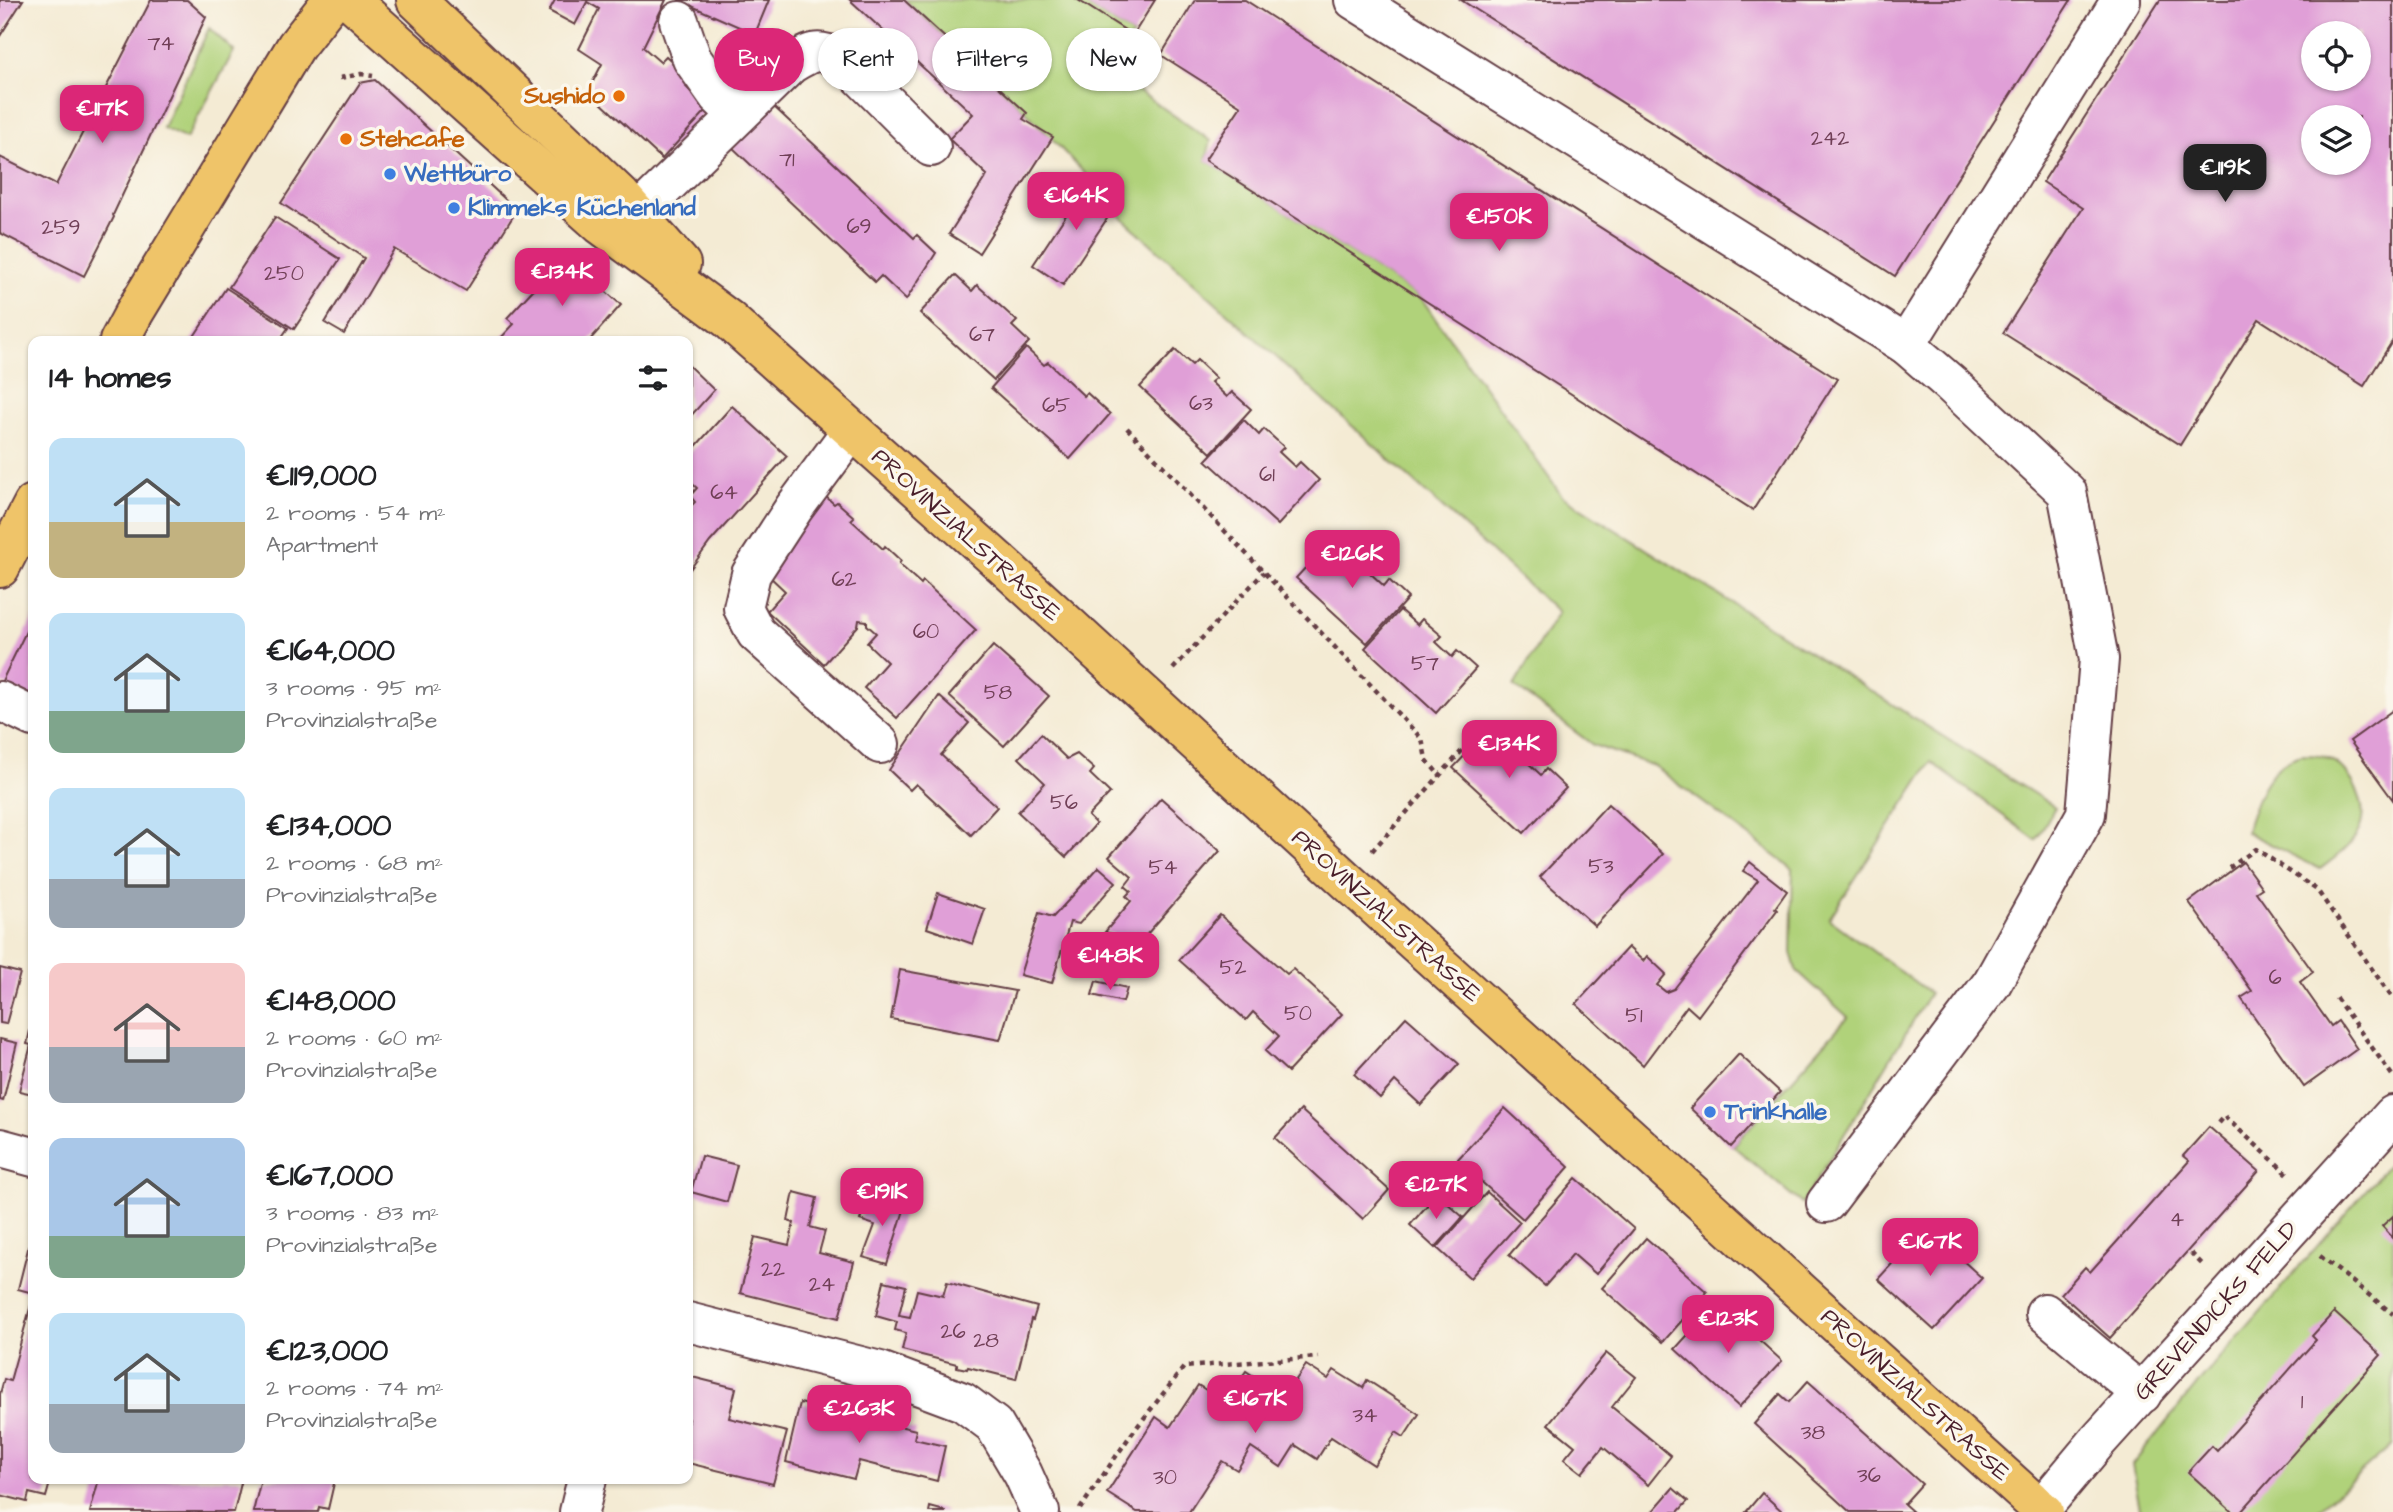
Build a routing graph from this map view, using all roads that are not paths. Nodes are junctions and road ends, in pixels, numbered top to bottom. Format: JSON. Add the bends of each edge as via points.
{"nodes":[{"id":1,"x":332,"y":0,"type":"edge"},
{"id":2,"x":350,"y":0,"type":"edge"},
{"id":3,"x":416,"y":0,"type":"edge"},
{"id":4,"x":1354,"y":0,"type":"edge"},
{"id":5,"x":2121,"y":0,"type":"edge"},
{"id":6,"x":679,"y":21,"type":"dead end"},
{"id":7,"x":738,"y":116,"type":"junction"},
{"id":8,"x":931,"y":147,"type":"dead end"},
{"id":9,"x":637,"y":214,"type":"junction"},
{"id":10,"x":728,"y":319,"type":"junction"},
{"id":11,"x":122,"y":336,"type":"edge"},
{"id":12,"x":1906,"y":345,"type":"junction"},
{"id":13,"x":850,"y":431,"type":"junction"},
{"id":14,"x":28,"y":513,"type":"edge"},
{"id":15,"x":0,"y":568,"type":"edge"},
{"id":16,"x":0,"y":701,"type":"edge"},
{"id":17,"x":28,"y":715,"type":"edge"},
{"id":18,"x":880,"y":744,"type":"dead end"},
{"id":19,"x":2393,"y":1115,"type":"edge"},
{"id":20,"x":0,"y":1148,"type":"edge"},
{"id":21,"x":28,"y":1156,"type":"edge"},
{"id":22,"x":1826,"y":1203,"type":"dead end"},
{"id":23,"x":2045,"y":1313,"type":"dead end"},
{"id":24,"x":693,"y":1323,"type":"edge"},
{"id":25,"x":2142,"y":1394,"type":"junction"},
{"id":26,"x":586,"y":1484,"type":"edge"},
{"id":27,"x":2043,"y":1511,"type":"edge"},
{"id":28,"x":579,"y":1512,"type":"edge"},
{"id":29,"x":1040,"y":1512,"type":"edge"}],
"edges":[{"from":1,"to":11,"type":"main road","via":[[296,46]]},
{"from":2,"to":10,"type":"main road","name":"PROVINZIALSTRASSE","via":[[601,225]]},
{"from":3,"to":9,"type":"main road","name":"PROVINZIALSTRASSE"},
{"from":4,"to":12,"type":"street"},
{"from":5,"to":12,"type":"street"},
{"from":6,"to":7,"type":"street","via":[[692,59]]},
{"from":7,"to":8,"type":"street","via":[[791,64],[813,51],[825,52],[843,59]]},
{"from":7,"to":9,"type":"street"},
{"from":9,"to":10,"type":"main road","name":"PROVINZIALSTRASSE"},
{"from":10,"to":13,"type":"main road","name":"PROVINZIALSTRASSE"},
{"from":12,"to":22,"type":"street","via":[[2067,492],[2099,659],[2086,814],[1992,982]]},
{"from":13,"to":18,"type":"street","via":[[751,574],[744,607],[756,633]]},
{"from":13,"to":27,"type":"main road","name":"PROVINZIALSTRASSE"},
{"from":14,"to":15,"type":"main road"},
{"from":16,"to":17,"type":"street"},
{"from":19,"to":25,"type":"street","name":"GREVENDICKS FELD"},
{"from":20,"to":21,"type":"street"},
{"from":23,"to":25,"type":"street"},
{"from":24,"to":29,"type":"street","via":[[880,1371],[963,1402],[994,1425]]},
{"from":25,"to":27,"type":"street","name":"GREVENDICKS FELD"},
{"from":26,"to":28,"type":"street"}]}
